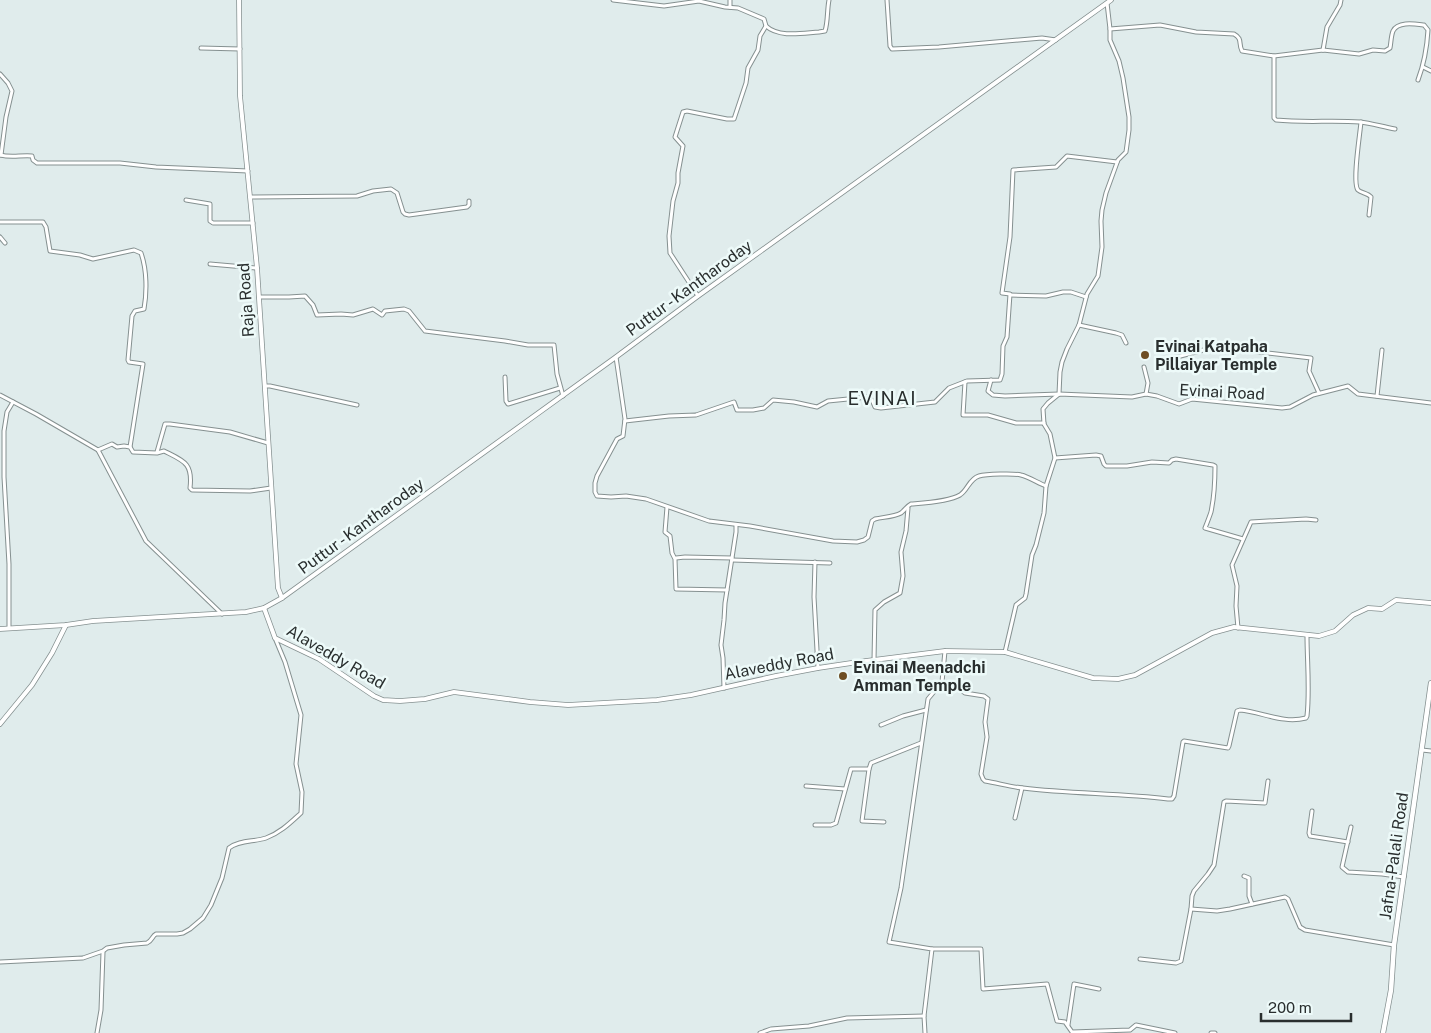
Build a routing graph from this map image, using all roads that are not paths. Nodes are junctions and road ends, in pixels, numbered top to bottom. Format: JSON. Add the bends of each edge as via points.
{"nodes":[{"id":1,"x":239,"y":0,"type":"edge"},
{"id":2,"x":612,"y":0,"type":"edge"},
{"id":3,"x":730,"y":0,"type":"edge"},
{"id":4,"x":829,"y":0,"type":"edge"},
{"id":5,"x":887,"y":0,"type":"edge"},
{"id":6,"x":1101,"y":0,"type":"edge"},
{"id":7,"x":1111,"y":0,"type":"edge"},
{"id":8,"x":1341,"y":0,"type":"edge"},
{"id":9,"x":1105,"y":5,"type":"junction"},
{"id":10,"x":730,"y":7,"type":"junction"},
{"id":11,"x":766,"y":26,"type":"junction"},
{"id":12,"x":1110,"y":29,"type":"junction"},
{"id":13,"x":1056,"y":40,"type":"junction"},
{"id":14,"x":201,"y":48,"type":"dead end"},
{"id":15,"x":240,"y":49,"type":"junction"},
{"id":16,"x":1323,"y":50,"type":"junction"},
{"id":17,"x":1274,"y":56,"type":"junction"},
{"id":18,"x":1423,"y":67,"type":"junction"},
{"id":19,"x":1431,"y":71,"type":"edge"},
{"id":20,"x":0,"y":74,"type":"edge"},
{"id":21,"x":1418,"y":80,"type":"dead end"},
{"id":22,"x":1361,"y":122,"type":"junction"},
{"id":23,"x":1395,"y":129,"type":"dead end"},
{"id":24,"x":0,"y":155,"type":"edge"},
{"id":25,"x":1117,"y":162,"type":"junction"},
{"id":26,"x":248,"y":171,"type":"junction"},
{"id":27,"x":251,"y":197,"type":"junction"},
{"id":28,"x":186,"y":200,"type":"dead end"},
{"id":29,"x":469,"y":201,"type":"dead end"},
{"id":30,"x":1369,"y":215,"type":"dead end"},
{"id":31,"x":0,"y":222,"type":"edge"},
{"id":32,"x":253,"y":223,"type":"junction"},
{"id":33,"x":0,"y":237,"type":"edge"},
{"id":34,"x":5,"y":243,"type":"dead end"},
{"id":35,"x":210,"y":264,"type":"dead end"},
{"id":36,"x":257,"y":268,"type":"junction"},
{"id":37,"x":1010,"y":295,"type":"junction"},
{"id":38,"x":259,"y":296,"type":"junction"},
{"id":39,"x":698,"y":296,"type":"junction"},
{"id":40,"x":1086,"y":297,"type":"junction"},
{"id":41,"x":1079,"y":325,"type":"junction"},
{"id":42,"x":1126,"y":343,"type":"dead end"},
{"id":43,"x":1382,"y":350,"type":"dead end"},
{"id":44,"x":616,"y":357,"type":"junction"},
{"id":45,"x":1169,"y":359,"type":"dead end"},
{"id":46,"x":1144,"y":367,"type":"dead end"},
{"id":47,"x":505,"y":377,"type":"dead end"},
{"id":48,"x":991,"y":380,"type":"junction"},
{"id":49,"x":965,"y":382,"type":"junction"},
{"id":50,"x":265,"y":386,"type":"junction"},
{"id":51,"x":560,"y":388,"type":"junction"},
{"id":52,"x":1319,"y":393,"type":"junction"},
{"id":53,"x":1059,"y":394,"type":"junction"},
{"id":54,"x":1146,"y":394,"type":"junction"},
{"id":55,"x":0,"y":395,"type":"edge"},
{"id":56,"x":562,"y":396,"type":"junction"},
{"id":57,"x":1377,"y":396,"type":"junction"},
{"id":58,"x":13,"y":402,"type":"junction"},
{"id":59,"x":1431,"y":403,"type":"edge"},
{"id":60,"x":357,"y":405,"type":"dead end"},
{"id":61,"x":625,"y":421,"type":"junction"},
{"id":62,"x":1044,"y":423,"type":"junction"},
{"id":63,"x":268,"y":443,"type":"junction"},
{"id":64,"x":130,"y":447,"type":"junction"},
{"id":65,"x":98,"y":450,"type":"junction"},
{"id":66,"x":157,"y":453,"type":"junction"},
{"id":67,"x":1054,"y":458,"type":"junction"},
{"id":68,"x":2,"y":477,"type":"edge"},
{"id":69,"x":1046,"y":486,"type":"junction"},
{"id":70,"x":271,"y":488,"type":"junction"},
{"id":71,"x":908,"y":505,"type":"junction"},
{"id":72,"x":666,"y":507,"type":"junction"},
{"id":73,"x":1316,"y":520,"type":"dead end"},
{"id":74,"x":736,"y":525,"type":"junction"},
{"id":75,"x":1243,"y":539,"type":"junction"},
{"id":76,"x":676,"y":558,"type":"dead end"},
{"id":77,"x":732,"y":559,"type":"junction"},
{"id":78,"x":815,"y":562,"type":"junction"},
{"id":79,"x":830,"y":563,"type":"dead end"},
{"id":80,"x":727,"y":590,"type":"junction"},
{"id":81,"x":282,"y":598,"type":"junction"},
{"id":82,"x":1431,"y":603,"type":"edge"},
{"id":83,"x":264,"y":608,"type":"junction"},
{"id":84,"x":222,"y":614,"type":"junction"},
{"id":85,"x":66,"y":625,"type":"junction"},
{"id":86,"x":9,"y":628,"type":"junction"},
{"id":87,"x":1238,"y":628,"type":"junction"},
{"id":88,"x":0,"y":629,"type":"edge"},
{"id":89,"x":1307,"y":635,"type":"junction"},
{"id":90,"x":275,"y":638,"type":"junction"},
{"id":91,"x":945,"y":651,"type":"junction"},
{"id":92,"x":1004,"y":652,"type":"junction"},
{"id":93,"x":874,"y":660,"type":"junction"},
{"id":94,"x":818,"y":668,"type":"junction"},
{"id":95,"x":942,"y":682,"type":"junction"},
{"id":96,"x":1431,"y":683,"type":"edge"},
{"id":97,"x":724,"y":688,"type":"junction"},
{"id":98,"x":926,"y":710,"type":"junction"},
{"id":99,"x":0,"y":724,"type":"edge"},
{"id":100,"x":881,"y":725,"type":"dead end"},
{"id":101,"x":921,"y":744,"type":"junction"},
{"id":102,"x":1421,"y":750,"type":"junction"},
{"id":103,"x":1431,"y":751,"type":"edge"},
{"id":104,"x":869,"y":769,"type":"junction"},
{"id":105,"x":1268,"y":781,"type":"dead end"},
{"id":106,"x":806,"y":786,"type":"dead end"},
{"id":107,"x":845,"y":788,"type":"junction"},
{"id":108,"x":1022,"y":788,"type":"junction"},
{"id":109,"x":1312,"y":811,"type":"dead end"},
{"id":110,"x":1015,"y":818,"type":"dead end"},
{"id":111,"x":884,"y":822,"type":"dead end"},
{"id":112,"x":815,"y":826,"type":"dead end"},
{"id":113,"x":1351,"y":827,"type":"dead end"},
{"id":114,"x":1348,"y":842,"type":"junction"},
{"id":115,"x":1244,"y":876,"type":"dead end"},
{"id":116,"x":1404,"y":877,"type":"junction"},
{"id":117,"x":1252,"y":904,"type":"junction"},
{"id":118,"x":1191,"y":909,"type":"junction"},
{"id":119,"x":1394,"y":945,"type":"junction"},
{"id":120,"x":932,"y":949,"type":"junction"},
{"id":121,"x":103,"y":951,"type":"junction"},
{"id":122,"x":1140,"y":959,"type":"dead end"},
{"id":123,"x":0,"y":962,"type":"edge"},
{"id":124,"x":1099,"y":989,"type":"dead end"},
{"id":125,"x":924,"y":1016,"type":"junction"},
{"id":126,"x":1068,"y":1025,"type":"junction"},
{"id":127,"x":98,"y":1033,"type":"edge"},
{"id":128,"x":760,"y":1033,"type":"edge"},
{"id":129,"x":925,"y":1033,"type":"edge"},
{"id":130,"x":1175,"y":1033,"type":"edge"},
{"id":131,"x":1211,"y":1033,"type":"edge"},
{"id":132,"x":1215,"y":1033,"type":"edge"},
{"id":133,"x":1383,"y":1033,"type":"edge"}],
"edges":[{"from":1,"to":15,"type":"street","name":"Raja Road"},
{"from":2,"to":10,"type":"street","via":[[664,6],[699,1]]},
{"from":3,"to":10,"type":"street"},
{"from":4,"to":11,"type":"street","via":[[825,31],[782,33]]},
{"from":5,"to":13,"type":"street","via":[[892,49],[1042,38]]},
{"from":6,"to":9,"type":"street"},
{"from":7,"to":9,"type":"street","name":"Puttur - Kantharoday"},
{"from":8,"to":16,"type":"street","via":[[1327,27]]},
{"from":9,"to":12,"type":"street"},
{"from":9,"to":13,"type":"street","name":"Puttur - Kantharoday"},
{"from":10,"to":11,"type":"street","via":[[764,19]]},
{"from":11,"to":39,"type":"street","via":[[748,68],[734,119],[683,112],[675,137],[683,146],[672,210],[670,253]]},
{"from":12,"to":17,"type":"street","via":[[1160,25],[1196,32],[1234,34],[1240,39],[1242,51]]},
{"from":12,"to":25,"type":"street","via":[[1129,117],[1126,152]]},
{"from":13,"to":39,"type":"street","name":"Puttur - Kantharoday"},
{"from":14,"to":15,"type":"street"},
{"from":15,"to":26,"type":"street","name":"Raja Road","via":[[240,96]]},
{"from":16,"to":17,"type":"street"},
{"from":16,"to":18,"type":"street","via":[[1360,54],[1385,51],[1390,48],[1393,31],[1397,27],[1424,25],[1428,30]]},
{"from":17,"to":22,"type":"street","via":[[1276,120]]},
{"from":18,"to":19,"type":"street"},
{"from":18,"to":21,"type":"street"},
{"from":20,"to":24,"type":"street","via":[[12,91]]},
{"from":22,"to":23,"type":"street"},
{"from":22,"to":30,"type":"street","via":[[1356,184],[1359,191],[1370,194]]},
{"from":24,"to":26,"type":"street","via":[[32,156],[37,163],[103,162]]},
{"from":25,"to":37,"type":"street","via":[[1067,156],[1056,167],[1013,170],[1010,237],[1002,293]]},
{"from":25,"to":40,"type":"street","via":[[1102,210],[1098,276]]},
{"from":26,"to":27,"type":"street","name":"Raja Road"},
{"from":27,"to":29,"type":"street","via":[[357,196],[391,189],[397,193],[403,212],[408,215],[467,207]]},
{"from":27,"to":32,"type":"street","name":"Raja Road"},
{"from":28,"to":32,"type":"street","via":[[210,204],[210,221],[213,223]]},
{"from":31,"to":64,"type":"street","via":[[43,222],[50,251],[93,259],[134,250],[141,253],[145,303],[144,309],[135,311],[132,316],[128,360],[143,364]]},
{"from":32,"to":36,"type":"street","name":"Raja Road"},
{"from":33,"to":34,"type":"street"},
{"from":35,"to":36,"type":"street"},
{"from":36,"to":38,"type":"street","name":"Raja Road"},
{"from":37,"to":40,"type":"street","via":[[1046,296],[1071,292]]},
{"from":37,"to":48,"type":"street","via":[[1002,374],[1000,380]]},
{"from":38,"to":50,"type":"street","name":"Raja Road"},
{"from":38,"to":51,"type":"street","via":[[305,296],[317,315],[353,315],[373,309],[382,315],[385,311],[404,309],[425,331],[528,345],[554,345]]},
{"from":39,"to":44,"type":"street","name":"Puttur - Kantharoday"},
{"from":40,"to":41,"type":"street"},
{"from":41,"to":42,"type":"street","via":[[1122,335]]},
{"from":41,"to":53,"type":"street","via":[[1062,362]]},
{"from":43,"to":57,"type":"street"},
{"from":44,"to":56,"type":"street","name":"Puttur - Kantharoday"},
{"from":44,"to":61,"type":"street"},
{"from":45,"to":52,"type":"street","via":[[1215,347],[1311,358],[1309,371]]},
{"from":46,"to":54,"type":"street","via":[[1148,383]]},
{"from":47,"to":51,"type":"street","via":[[508,404]]},
{"from":48,"to":49,"type":"street"},
{"from":48,"to":53,"type":"street","name":"Evinai Road","via":[[988,391],[993,395]]},
{"from":49,"to":61,"type":"street","via":[[950,388],[935,402],[881,408],[868,397],[828,401],[817,407],[773,400],[764,408],[753,410],[737,410],[734,402],[696,415]]},
{"from":49,"to":62,"type":"street","via":[[963,415],[988,415],[1016,423]]},
{"from":50,"to":60,"type":"street"},
{"from":50,"to":63,"type":"street","name":"Raja Road"},
{"from":51,"to":56,"type":"street"},
{"from":52,"to":54,"type":"street","name":"Evinai Road","via":[[1282,408],[1192,399],[1179,404]]},
{"from":52,"to":57,"type":"street","name":"Evinai Road","via":[[1348,386],[1358,394]]},
{"from":53,"to":54,"type":"street","name":"Evinai Road","via":[[1132,397]]},
{"from":53,"to":62,"type":"street","via":[[1043,408]]},
{"from":55,"to":58,"type":"street"},
{"from":56,"to":81,"type":"street","name":"Puttur - Kantharoday"},
{"from":57,"to":59,"type":"street","name":"Evinai Road"},
{"from":58,"to":65,"type":"street"},
{"from":58,"to":68,"type":"street","via":[[7,412],[4,431]]},
{"from":61,"to":72,"type":"street","via":[[623,436],[616,439],[597,476],[595,492],[597,496],[646,499]]},
{"from":62,"to":67,"type":"street","via":[[1050,434]]},
{"from":63,"to":66,"type":"street","via":[[230,432],[165,424]]},
{"from":63,"to":70,"type":"street","name":"Raja Road"},
{"from":64,"to":65,"type":"street","via":[[112,444]]},
{"from":64,"to":66,"type":"street","via":[[133,452]]},
{"from":65,"to":84,"type":"street","via":[[146,541]]},
{"from":66,"to":70,"type":"street","via":[[164,451],[183,460],[189,469],[192,490]]},
{"from":67,"to":69,"type":"street"},
{"from":67,"to":75,"type":"street","via":[[1096,455],[1101,456],[1106,466],[1169,463],[1176,459],[1213,465],[1212,506],[1205,528]]},
{"from":68,"to":86,"type":"street","via":[[9,564]]},
{"from":69,"to":71,"type":"street","via":[[1019,474],[978,476],[958,496]]},
{"from":69,"to":92,"type":"street","via":[[1044,514],[1032,555],[1025,598],[1016,605]]},
{"from":70,"to":81,"type":"street","name":"Raja Road","via":[[278,588]]},
{"from":71,"to":74,"type":"street","via":[[900,514],[872,521],[868,537],[856,542]]},
{"from":71,"to":93,"type":"street","via":[[901,552],[903,576],[900,593],[875,610]]},
{"from":72,"to":74,"type":"street","via":[[709,522]]},
{"from":72,"to":80,"type":"street","via":[[665,532],[670,536],[675,559],[676,589]]},
{"from":73,"to":75,"type":"street","via":[[1250,522]]},
{"from":74,"to":77,"type":"street"},
{"from":75,"to":87,"type":"street","via":[[1232,565],[1237,586]]},
{"from":76,"to":77,"type":"street"},
{"from":77,"to":78,"type":"street"},
{"from":77,"to":80,"type":"street"},
{"from":78,"to":79,"type":"street"},
{"from":78,"to":94,"type":"street"},
{"from":80,"to":97,"type":"street","via":[[721,644]]},
{"from":81,"to":83,"type":"street","name":"Puttur - Kantharoday"},
{"from":82,"to":89,"type":"street","name":"Alaveddy Road","via":[[1396,600],[1382,609],[1368,608],[1353,615],[1335,631],[1319,636]]},
{"from":83,"to":84,"type":"street","name":"Puttur - Kantharoday"},
{"from":83,"to":90,"type":"street","name":"Alaveddy Road"},
{"from":84,"to":85,"type":"street","name":"Puttur - Kantharoday"},
{"from":85,"to":86,"type":"street","name":"Puttur - Kantharoday"},
{"from":85,"to":99,"type":"street","via":[[32,685]]},
{"from":86,"to":88,"type":"street","name":"Puttur - Kantharoday"},
{"from":87,"to":89,"type":"street","name":"Alaveddy Road"},
{"from":87,"to":92,"type":"street","name":"Alaveddy Road","via":[[1212,634],[1135,675],[1118,679],[1093,678]]},
{"from":89,"to":108,"type":"street","via":[[1309,684],[1306,718],[1288,720],[1240,710],[1237,711],[1228,748],[1184,741],[1172,799]]},
{"from":90,"to":97,"type":"street","name":"Alaveddy Road","via":[[319,660],[383,700],[426,699],[454,692],[568,704],[657,700]]},
{"from":90,"to":121,"type":"street","via":[[301,715],[296,764],[302,792],[301,813],[276,834],[229,848],[211,905],[203,918],[190,929],[178,934],[156,934],[147,943]]},
{"from":91,"to":92,"type":"street","name":"Alaveddy Road"},
{"from":91,"to":93,"type":"street","name":"Alaveddy Road"},
{"from":91,"to":95,"type":"street"},
{"from":93,"to":94,"type":"street","name":"Alaveddy Road"},
{"from":94,"to":97,"type":"street","name":"Alaveddy Road"},
{"from":95,"to":98,"type":"street","via":[[928,699]]},
{"from":95,"to":108,"type":"street","via":[[964,693],[988,699],[985,722],[988,737],[981,774],[985,781]]},
{"from":96,"to":102,"type":"main road","name":"Jafna-Palali Road"},
{"from":98,"to":100,"type":"street"},
{"from":98,"to":101,"type":"street"},
{"from":101,"to":104,"type":"street","via":[[874,761]]},
{"from":101,"to":120,"type":"street","via":[[901,888],[889,942]]},
{"from":102,"to":103,"type":"street"},
{"from":102,"to":116,"type":"main road","name":"Jafna-Palali Road"},
{"from":104,"to":107,"type":"street","via":[[851,769]]},
{"from":104,"to":111,"type":"street","via":[[862,821]]},
{"from":105,"to":118,"type":"street","via":[[1264,803],[1224,802],[1214,865],[1194,891]]},
{"from":106,"to":107,"type":"street"},
{"from":107,"to":112,"type":"street","via":[[836,823]]},
{"from":108,"to":110,"type":"street"},
{"from":109,"to":114,"type":"street","via":[[1310,836]]},
{"from":113,"to":114,"type":"street"},
{"from":114,"to":116,"type":"street","via":[[1344,870]]},
{"from":115,"to":117,"type":"street","via":[[1248,878]]},
{"from":116,"to":119,"type":"main road","name":"Jafna-Palali Road"},
{"from":117,"to":118,"type":"street","via":[[1216,911]]},
{"from":117,"to":119,"type":"street","via":[[1285,897],[1305,930]]},
{"from":118,"to":122,"type":"street","via":[[1181,961]]},
{"from":119,"to":133,"type":"main road","name":"Jafna-Palali Road"},
{"from":120,"to":125,"type":"street"},
{"from":120,"to":126,"type":"street","via":[[981,949],[983,989],[1047,984],[1057,1021]]},
{"from":121,"to":123,"type":"street","via":[[83,958]]},
{"from":121,"to":127,"type":"street"},
{"from":124,"to":126,"type":"street","via":[[1074,984]]},
{"from":125,"to":128,"type":"street","via":[[847,1018]]},
{"from":125,"to":129,"type":"street"},
{"from":126,"to":130,"type":"street","via":[[1072,1032],[1130,1030],[1136,1025]]},
{"from":131,"to":132,"type":"street"}]}
